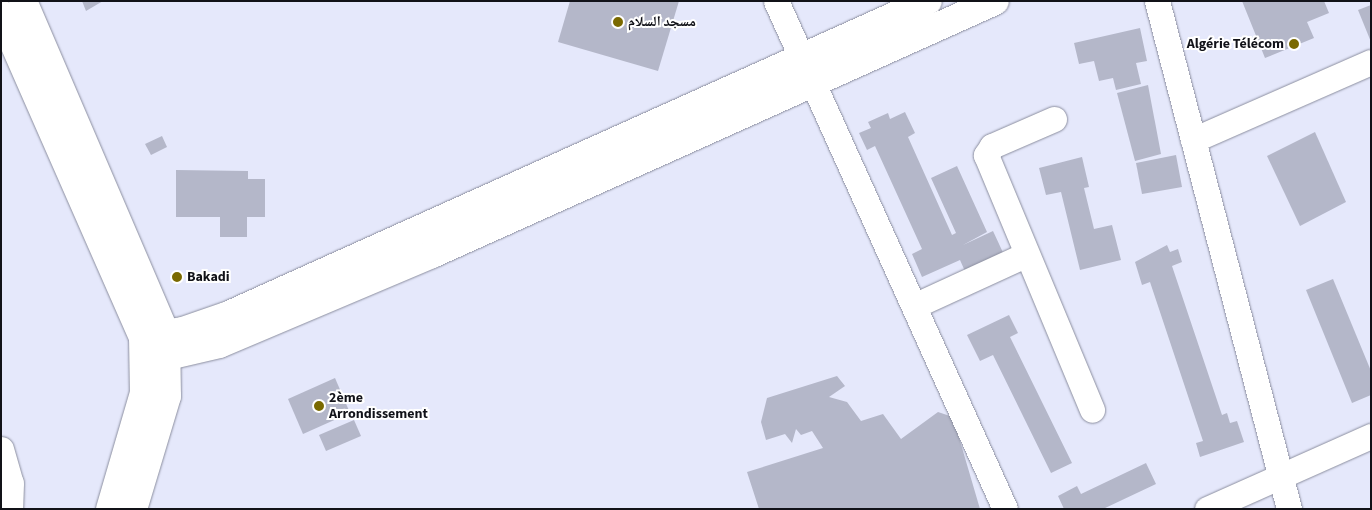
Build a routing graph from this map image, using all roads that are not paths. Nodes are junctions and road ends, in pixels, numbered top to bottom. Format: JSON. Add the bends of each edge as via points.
{"nodes":[{"id":1,"x":22,"y":1,"type":"edge"},
{"id":2,"x":776,"y":1,"type":"edge"},
{"id":3,"x":928,"y":1,"type":"edge"},
{"id":4,"x":995,"y":1,"type":"edge"},
{"id":5,"x":1157,"y":1,"type":"edge"},
{"id":6,"x":1,"y":14,"type":"edge"},
{"id":7,"x":801,"y":57,"type":"junction"},
{"id":8,"x":1371,"y":62,"type":"edge"},
{"id":9,"x":812,"y":81,"type":"junction"},
{"id":10,"x":1054,"y":119,"type":"dead end"},
{"id":11,"x":1193,"y":140,"type":"junction"},
{"id":12,"x":1025,"y":255,"type":"junction"},
{"id":13,"x":157,"y":306,"type":"junction"},
{"id":14,"x":914,"y":306,"type":"junction"},
{"id":15,"x":215,"y":333,"type":"junction"},
{"id":16,"x":156,"y":348,"type":"junction"},
{"id":17,"x":165,"y":401,"type":"junction"},
{"id":18,"x":1092,"y":410,"type":"dead end"},
{"id":19,"x":1371,"y":436,"type":"edge"},
{"id":20,"x":1,"y":449,"type":"edge"},
{"id":21,"x":1279,"y":476,"type":"junction"},
{"id":22,"x":10,"y":509,"type":"edge"},
{"id":23,"x":110,"y":509,"type":"edge"},
{"id":24,"x":134,"y":509,"type":"edge"},
{"id":25,"x":1005,"y":509,"type":"edge"},
{"id":26,"x":1207,"y":509,"type":"edge"},
{"id":27,"x":1289,"y":509,"type":"edge"}],
"edges":[{"from":1,"to":13,"type":"main road"},
{"from":2,"to":7,"type":"street"},
{"from":3,"to":7,"type":"main road"},
{"from":4,"to":9,"type":"main road"},
{"from":5,"to":11,"type":"street"},
{"from":6,"to":16,"type":"main road"},
{"from":7,"to":9,"type":"street"},
{"from":7,"to":15,"type":"main road"},
{"from":8,"to":11,"type":"street"},
{"from":9,"to":14,"type":"street"},
{"from":9,"to":15,"type":"main road","via":[[432,254]]},
{"from":10,"to":12,"type":"street","via":[[992,146],[986,156]]},
{"from":11,"to":21,"type":"street"},
{"from":12,"to":14,"type":"street"},
{"from":12,"to":18,"type":"street"},
{"from":13,"to":15,"type":"main road","via":[[177,319]]},
{"from":13,"to":16,"type":"main road"},
{"from":14,"to":25,"type":"street"},
{"from":15,"to":16,"type":"main road"},
{"from":15,"to":17,"type":"main road"},
{"from":16,"to":17,"type":"main road"},
{"from":16,"to":23,"type":"main road"},
{"from":17,"to":24,"type":"main road"},
{"from":19,"to":21,"type":"street"},
{"from":20,"to":22,"type":"street","via":[[11,483]]},
{"from":21,"to":26,"type":"street"},
{"from":21,"to":27,"type":"street"}]}
